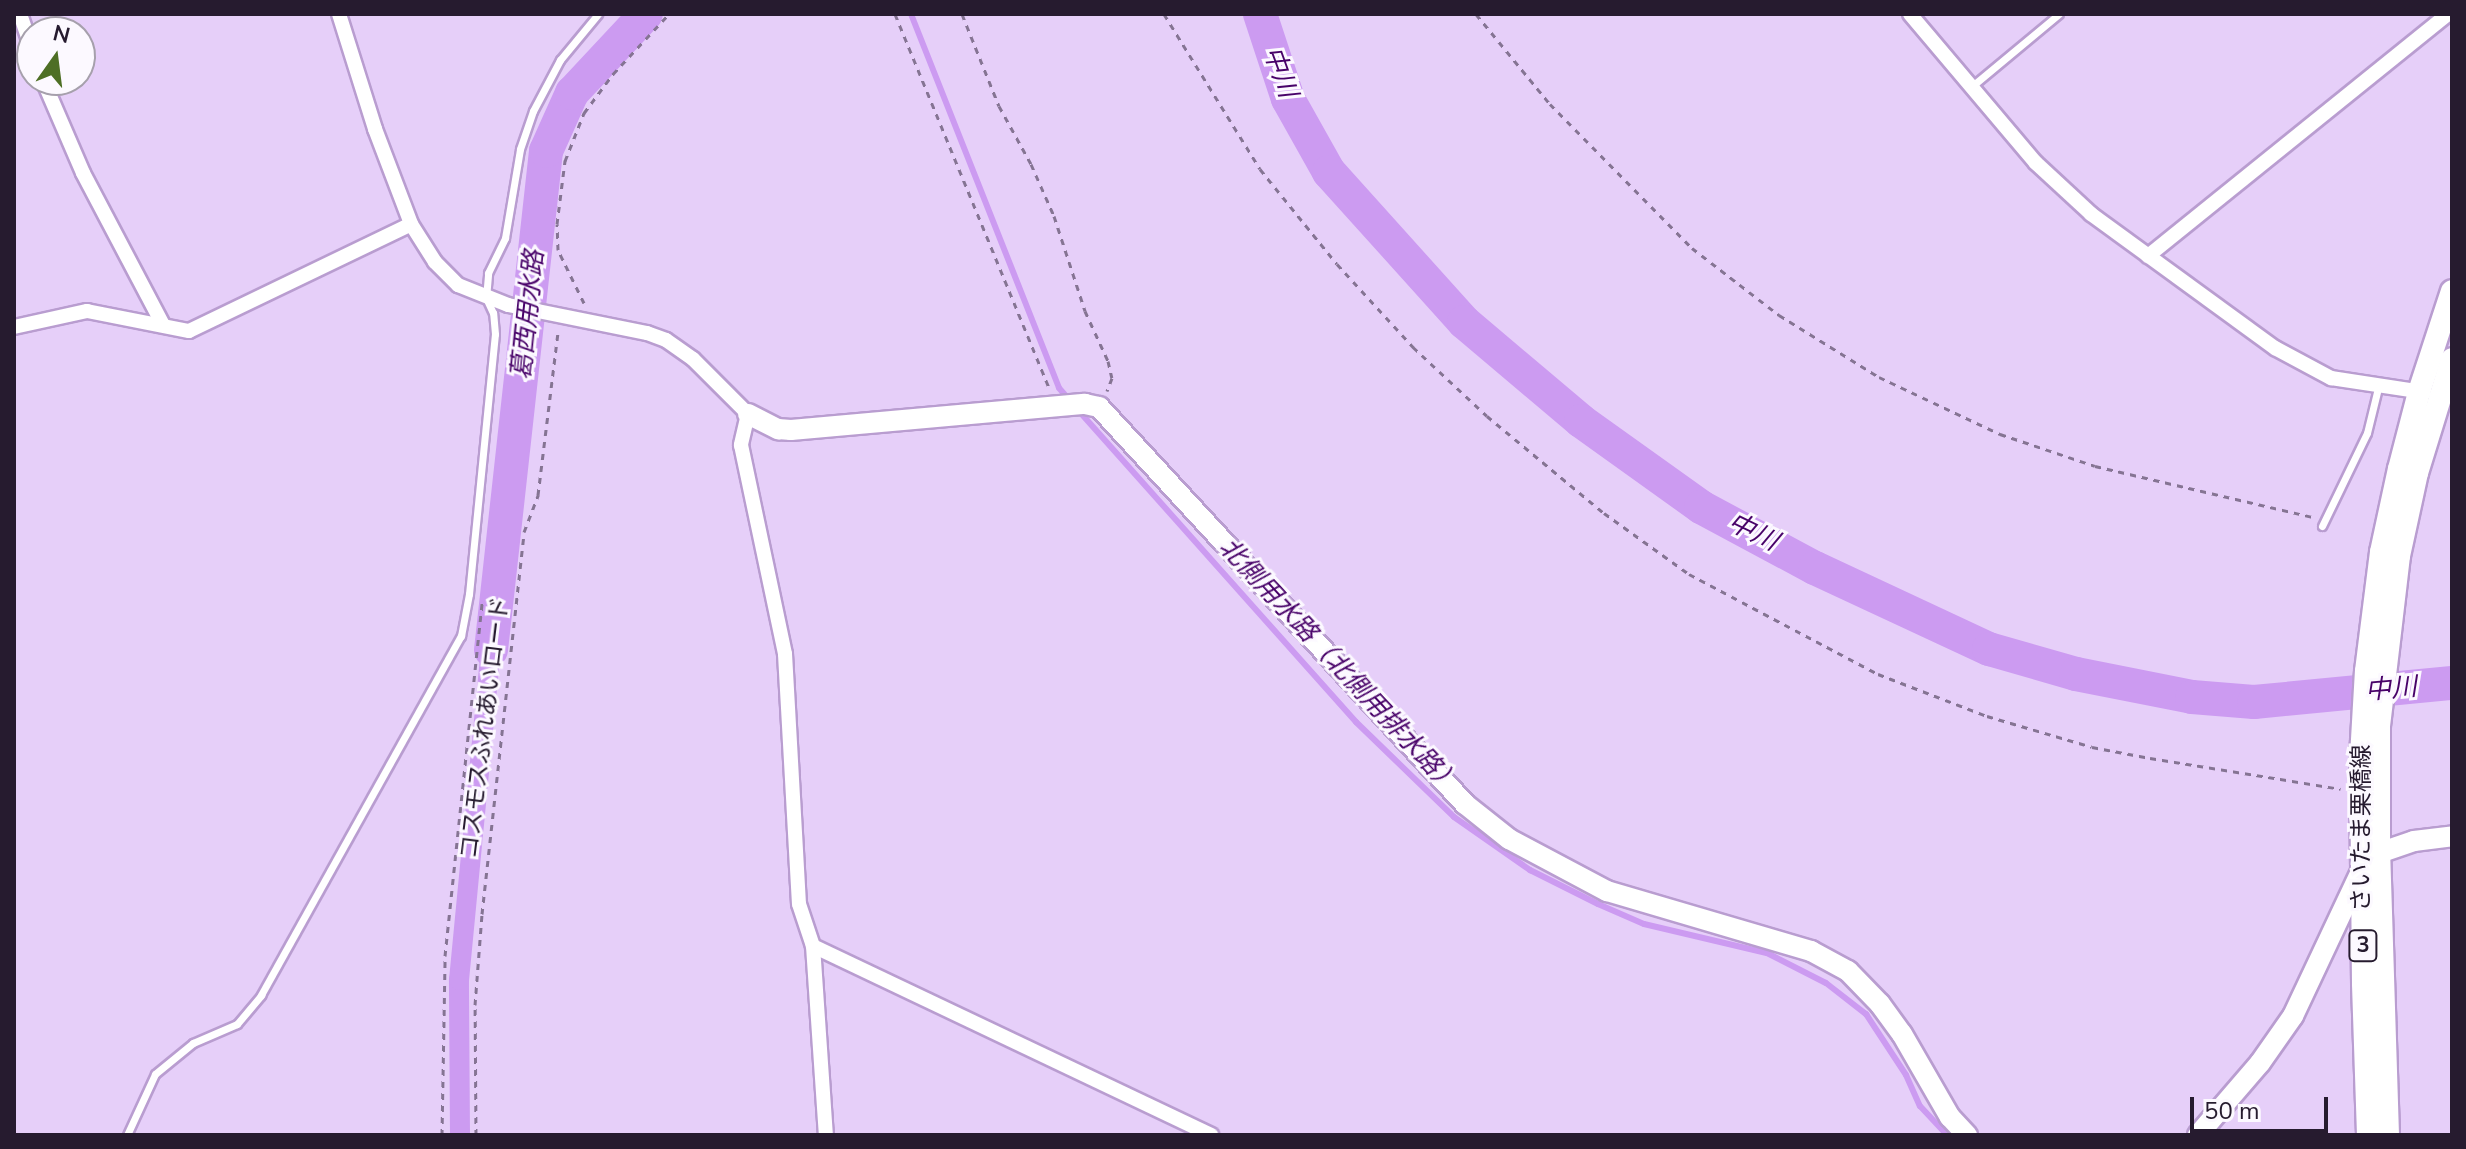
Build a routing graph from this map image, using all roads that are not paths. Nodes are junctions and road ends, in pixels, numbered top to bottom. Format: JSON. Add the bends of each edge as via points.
{"nodes":[{"id":1,"x":339,"y":14,"type":"edge"},
{"id":2,"x":598,"y":14,"type":"edge"},
{"id":3,"x":1910,"y":14,"type":"edge"},
{"id":4,"x":2059,"y":14,"type":"edge"},
{"id":5,"x":2448,"y":14,"type":"edge"},
{"id":6,"x":1971,"y":87,"type":"junction"},
{"id":7,"x":50,"y":96,"type":"edge"},
{"id":8,"x":411,"y":224,"type":"junction"},
{"id":9,"x":2148,"y":256,"type":"junction"},
{"id":10,"x":2452,"y":291,"type":"edge"},
{"id":11,"x":486,"y":298,"type":"junction"},
{"id":12,"x":163,"y":325,"type":"junction"},
{"id":13,"x":14,"y":327,"type":"edge"},
{"id":14,"x":2452,"y":359,"type":"edge"},
{"id":15,"x":2378,"y":388,"type":"junction"},
{"id":16,"x":2437,"y":394,"type":"edge"},
{"id":17,"x":748,"y":414,"type":"junction"},
{"id":18,"x":2323,"y":523,"type":"road end"},
{"id":19,"x":2370,"y":757,"type":"junction"},
{"id":20,"x":2452,"y":836,"type":"edge"},
{"id":21,"x":2371,"y":860,"type":"junction"},
{"id":22,"x":813,"y":946,"type":"junction"},
{"id":23,"x":127,"y":1135,"type":"edge"},
{"id":24,"x":826,"y":1135,"type":"edge"},
{"id":25,"x":1211,"y":1135,"type":"edge"},
{"id":26,"x":1967,"y":1135,"type":"edge"},
{"id":27,"x":2198,"y":1135,"type":"edge"},
{"id":28,"x":2368,"y":1135,"type":"edge"},
{"id":29,"x":2388,"y":1135,"type":"edge"}],
"edges":[{"from":1,"to":8,"type":"street"},
{"from":2,"to":11,"type":"lane","via":[[560,60],[533,111],[520,149],[505,238],[488,273]]},
{"from":3,"to":6,"type":"street"},
{"from":4,"to":6,"type":"lane"},
{"from":5,"to":9,"type":"street"},
{"from":6,"to":9,"type":"street","via":[[2065,192]]},
{"from":7,"to":12,"type":"street","via":[[83,173]]},
{"from":8,"to":11,"type":"street","via":[[458,285]]},
{"from":8,"to":12,"type":"street","via":[[189,331]]},
{"from":9,"to":15,"type":"street","via":[[2275,348],[2331,378]]},
{"from":10,"to":16,"type":"main road","name":"さいたま栗橋線","number":"3"},
{"from":11,"to":17,"type":"street","via":[[666,340]]},
{"from":11,"to":23,"type":"lane","via":[[495,334],[461,636],[261,995],[237,1024],[193,1043],[155,1074]]},
{"from":12,"to":13,"type":"street","via":[[87,311]]},
{"from":14,"to":16,"type":"main road","name":"さいたま栗橋線","number":"3"},
{"from":15,"to":16,"type":"street"},
{"from":15,"to":18,"type":"lane","via":[[2367,433]]},
{"from":16,"to":19,"type":"main road","name":"さいたま栗橋線","number":"3","via":[[2380,631]]},
{"from":17,"to":22,"type":"street","via":[[741,445],[785,654],[799,904]]},
{"from":17,"to":26,"type":"street","via":[[791,430],[1092,405],[1465,804],[1509,839],[1607,891],[1775,939],[1848,971],[1902,1034],[1950,1117]]},
{"from":19,"to":21,"type":"main road","name":"さいたま栗橋線","number":"3"},
{"from":19,"to":21,"type":"main road","name":"さいたま栗橋線","number":"3","via":[[2362,790]]},
{"from":20,"to":21,"type":"street","via":[[2414,841]]},
{"from":21,"to":27,"type":"street","via":[[2293,1016]]},
{"from":21,"to":28,"type":"main road","name":"さいたま栗橋線","number":"3"},
{"from":21,"to":29,"type":"main road","name":"さいたま栗橋線","number":"3"},
{"from":22,"to":24,"type":"street"},
{"from":22,"to":25,"type":"street"}]}
